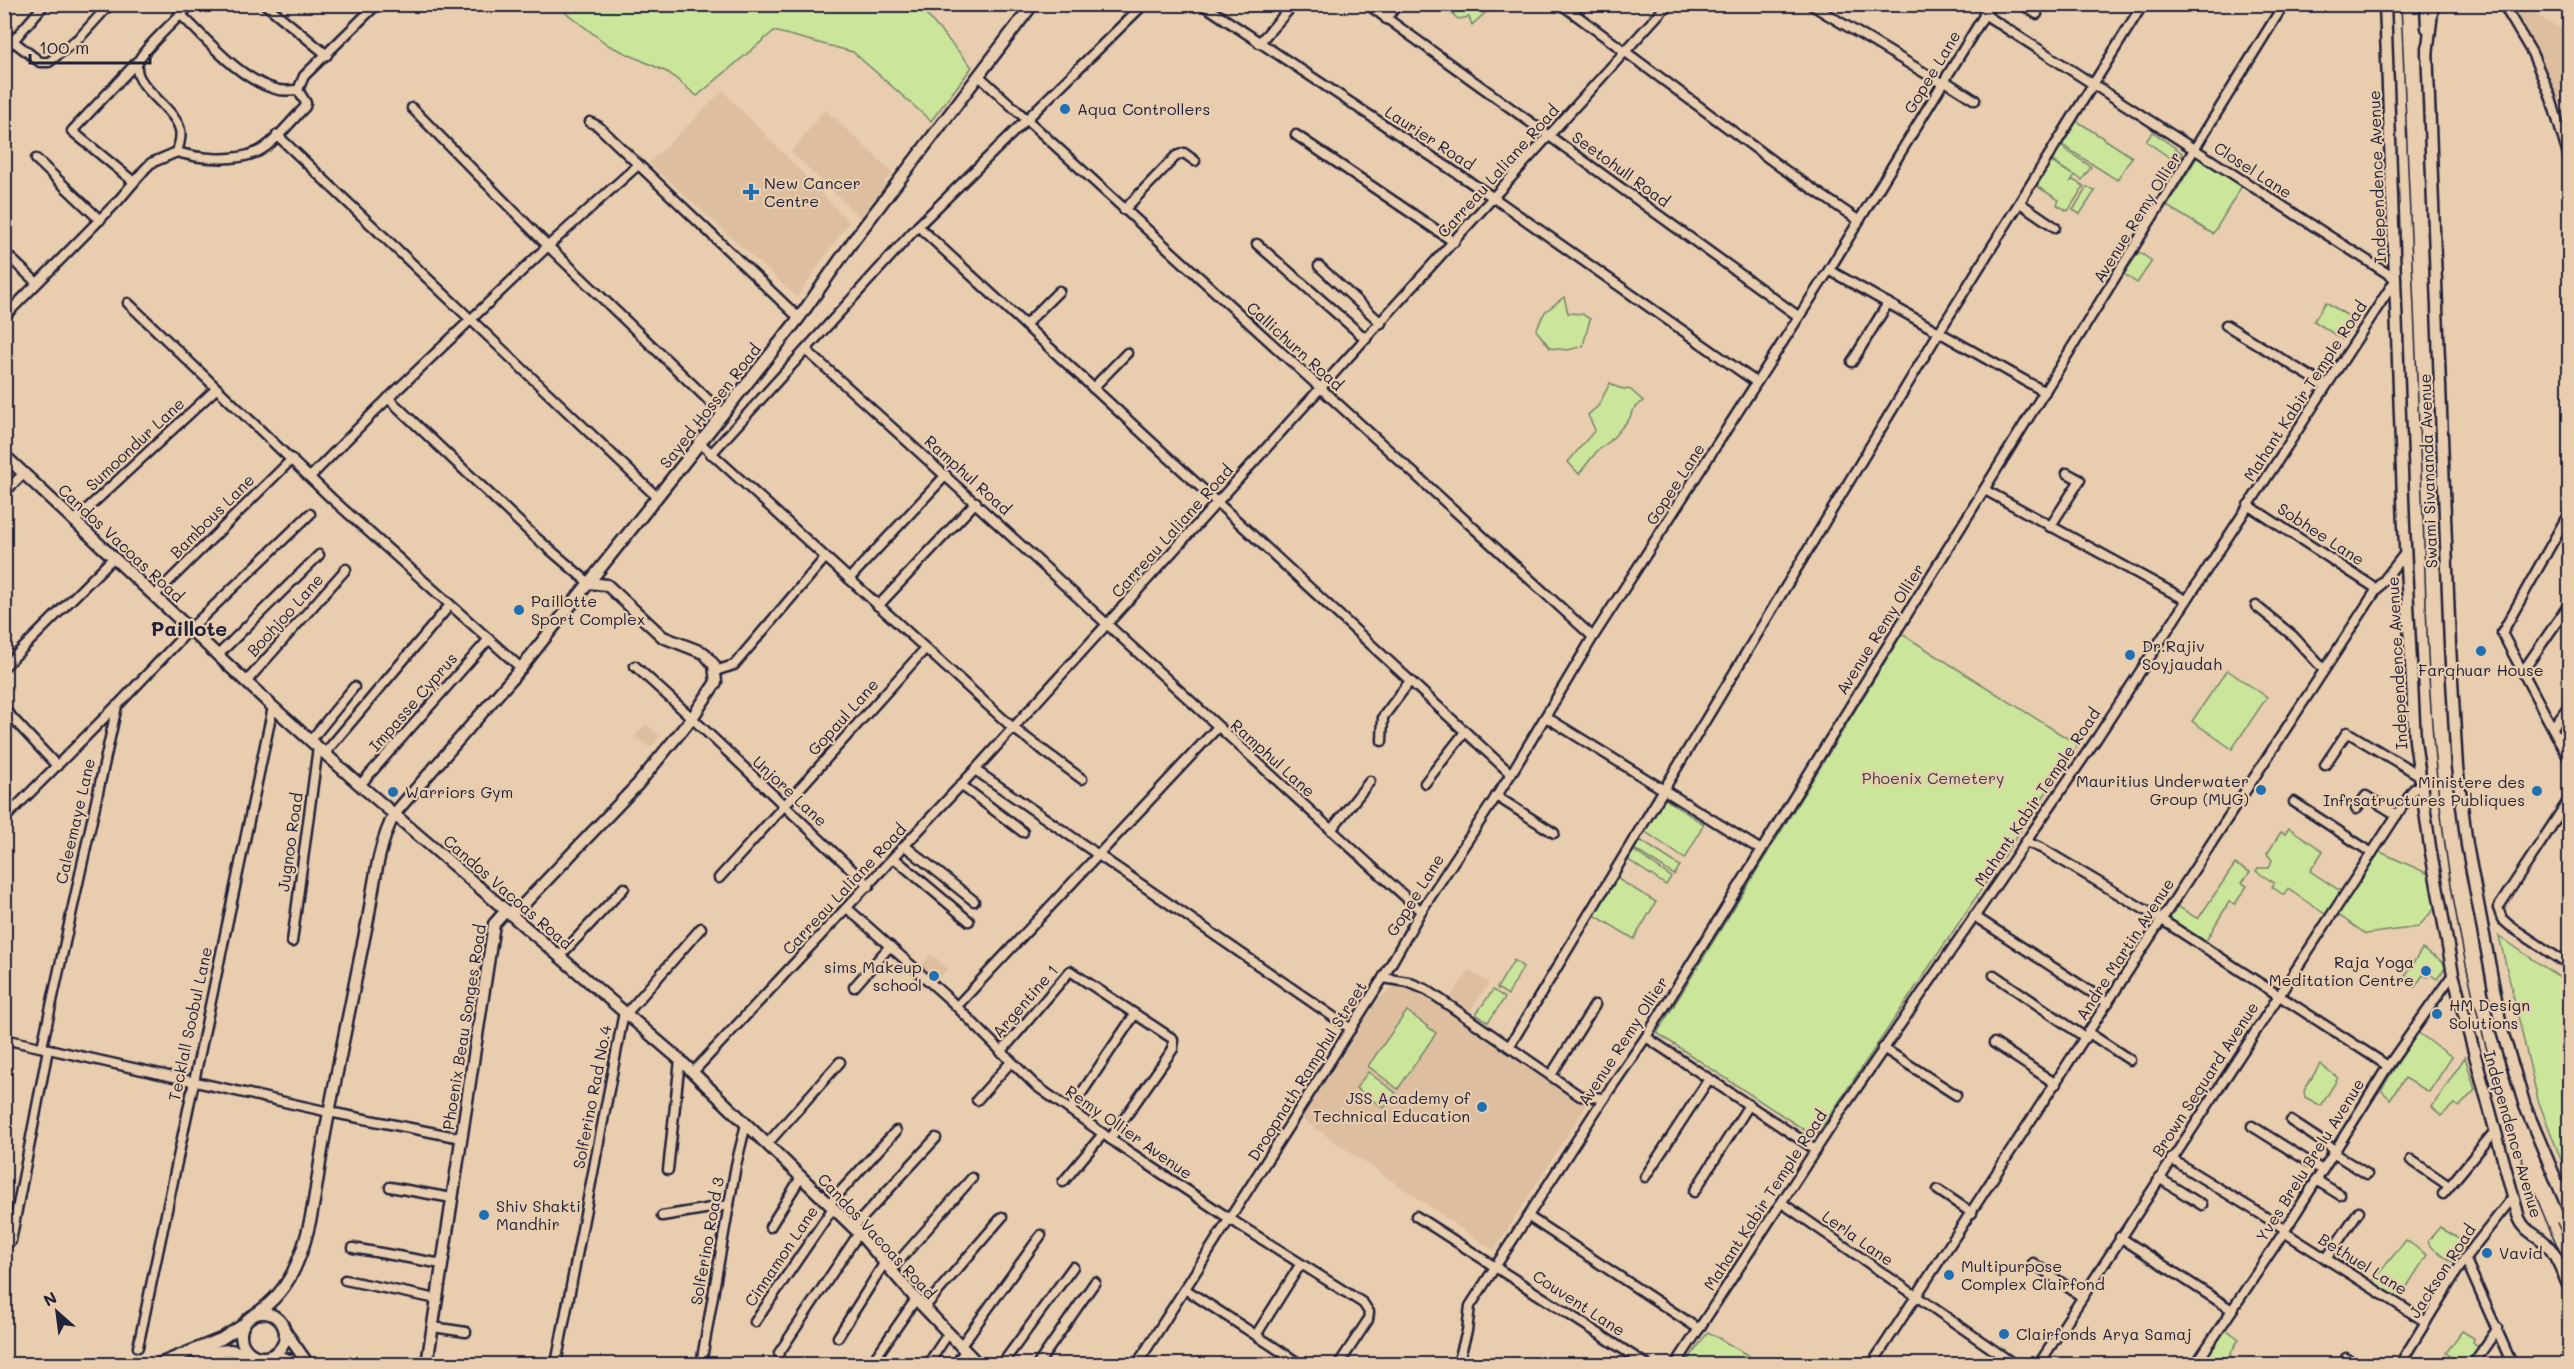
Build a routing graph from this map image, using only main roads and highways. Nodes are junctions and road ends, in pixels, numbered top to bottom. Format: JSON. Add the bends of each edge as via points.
{"nodes":[{"id":1,"x":1033,"y":4,"type":"edge"},
{"id":2,"x":2385,"y":4,"type":"edge"},
{"id":3,"x":2426,"y":4,"type":"edge"},
{"id":4,"x":2433,"y":4,"type":"edge"},
{"id":5,"x":2427,"y":55,"type":"junction"},
{"id":6,"x":4,"y":455,"type":"edge"},
{"id":7,"x":606,"y":561,"type":"junction"},
{"id":8,"x":589,"y":583,"type":"junction"},
{"id":9,"x":607,"y":585,"type":"junction"},
{"id":10,"x":395,"y":813,"type":"junction"},
{"id":11,"x":509,"y":912,"type":"junction"},
{"id":12,"x":2570,"y":1213,"type":"edge"},
{"id":13,"x":2570,"y":1289,"type":"edge"},
{"id":14,"x":254,"y":1315,"type":"junction"},
{"id":15,"x":243,"y":1324,"type":"junction"},
{"id":16,"x":285,"y":1331,"type":"junction"},
{"id":17,"x":193,"y":1354,"type":"junction"},
{"id":18,"x":249,"y":1354,"type":"junction"},
{"id":19,"x":273,"y":1355,"type":"junction"},
{"id":20,"x":159,"y":1365,"type":"edge"},
{"id":21,"x":303,"y":1365,"type":"edge"},
{"id":22,"x":308,"y":1365,"type":"edge"},
{"id":23,"x":426,"y":1365,"type":"edge"},
{"id":24,"x":978,"y":1365,"type":"edge"}],
"edges":[{"from":1,"to":7,"type":"main road","name":"Sayed Hossen Road","via":[[799,318]]},
{"from":2,"to":13,"type":"main road","name":"Independence Avenue","via":[[2406,552],[2420,779],[2453,974],[2513,1197],[2521,1224],[2552,1250]]},
{"from":3,"to":5,"type":"main road","name":"Swami Sivananda Avenue"},
{"from":4,"to":5,"type":"main road"},
{"from":5,"to":12,"type":"main road","name":"Swami Sivananda Avenue","via":[[2456,756],[2467,845],[2502,1031],[2525,1106]]},
{"from":6,"to":10,"type":"main road","name":"Candos Vacoas Road","via":[[273,707]]},
{"from":7,"to":8,"type":"main road","name":"Sayed Hossen Road"},
{"from":7,"to":9,"type":"main road"},
{"from":8,"to":9,"type":"main road"},
{"from":8,"to":10,"type":"main road","name":"Sayed Hossen Road"},
{"from":9,"to":11,"type":"main road","name":"Phoenix Beau Songes Road","via":[[663,637],[704,653],[715,671],[714,688],[638,784],[521,907]]},
{"from":10,"to":11,"type":"main road","name":"Candos Vacoas Road"},
{"from":10,"to":14,"type":"main road","via":[[375,879],[308,1232],[296,1264],[274,1300]]},
{"from":11,"to":23,"type":"main road","name":"Phoenix Beau Songes Road","via":[[496,921],[492,930]]},
{"from":11,"to":24,"type":"main road","name":"Candos Vacoas Road","via":[[680,1060],[801,1176],[856,1230]]},
{"from":14,"to":15,"type":"main road"},
{"from":14,"to":16,"type":"main road","via":[[273,1316]]},
{"from":15,"to":17,"type":"main road"},
{"from":15,"to":18,"type":"main road","via":[[242,1343]]},
{"from":16,"to":19,"type":"main road","via":[[284,1343]]},
{"from":16,"to":22,"type":"main road"},
{"from":17,"to":18,"type":"main road","via":[[230,1350]]},
{"from":17,"to":20,"type":"main road"},
{"from":18,"to":19,"type":"main road","via":[[261,1358]]},
{"from":19,"to":21,"type":"main road"}]}
